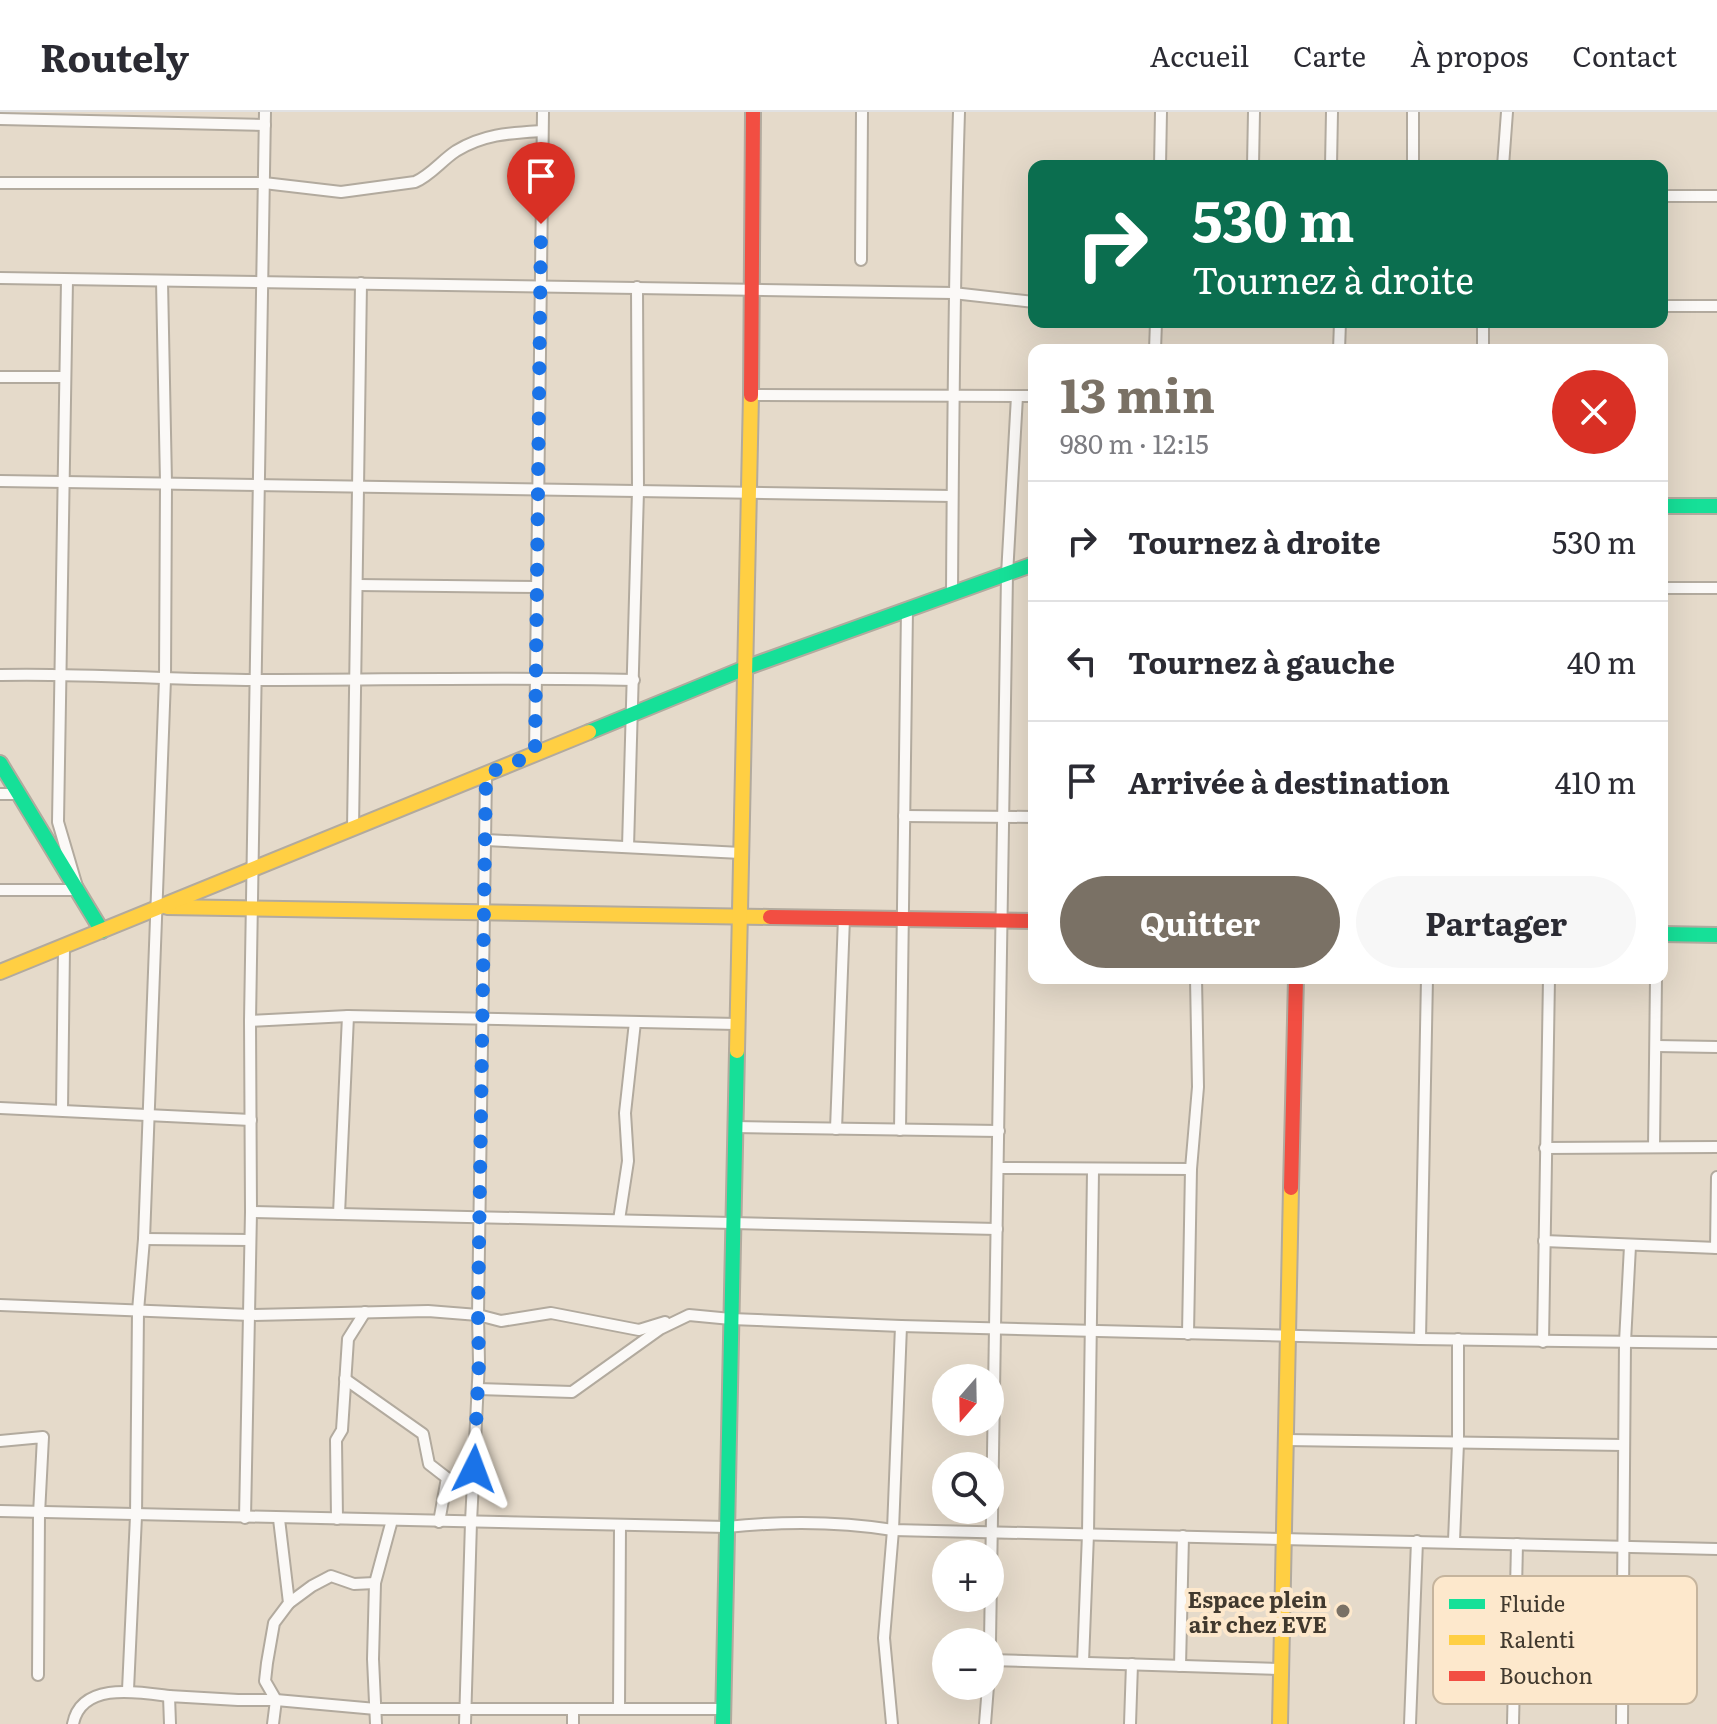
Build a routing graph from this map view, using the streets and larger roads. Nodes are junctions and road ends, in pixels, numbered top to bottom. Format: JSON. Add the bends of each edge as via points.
{"nodes":[{"id":1,"x":265,"y":112,"type":"edge"},
{"id":2,"x":543,"y":112,"type":"edge"},
{"id":3,"x":753,"y":112,"type":"edge"},
{"id":4,"x":862,"y":112,"type":"edge"},
{"id":5,"x":959,"y":112,"type":"edge"},
{"id":6,"x":1161,"y":112,"type":"edge"},
{"id":7,"x":1254,"y":112,"type":"edge"},
{"id":8,"x":1332,"y":112,"type":"edge"},
{"id":9,"x":1413,"y":112,"type":"edge"},
{"id":10,"x":1507,"y":112,"type":"edge"},
{"id":11,"x":0,"y":119,"type":"edge"},
{"id":12,"x":265,"y":125,"type":"junction"},
{"id":13,"x":542,"y":131,"type":"junction"},
{"id":14,"x":1160,"y":160,"type":"edge"},
{"id":15,"x":1253,"y":160,"type":"edge"},
{"id":16,"x":1331,"y":160,"type":"edge"},
{"id":17,"x":1413,"y":160,"type":"edge"},
{"id":18,"x":1503,"y":160,"type":"edge"},
{"id":19,"x":0,"y":183,"type":"edge"},
{"id":20,"x":264,"y":183,"type":"junction"},
{"id":21,"x":1668,"y":196,"type":"edge"},
{"id":22,"x":1717,"y":196,"type":"edge"},
{"id":23,"x":861,"y":260,"type":"dead end"},
{"id":24,"x":0,"y":278,"type":"edge"},
{"id":25,"x":67,"y":280,"type":"junction"},
{"id":26,"x":162,"y":281,"type":"junction"},
{"id":27,"x":263,"y":282,"type":"junction"},
{"id":28,"x":361,"y":283,"type":"junction"},
{"id":29,"x":540,"y":286,"type":"junction"},
{"id":30,"x":637,"y":287,"type":"junction"},
{"id":31,"x":753,"y":289,"type":"junction"},
{"id":32,"x":953,"y":293,"type":"junction"},
{"id":33,"x":1028,"y":301,"type":"edge"},
{"id":34,"x":1668,"y":306,"type":"edge"},
{"id":35,"x":1717,"y":306,"type":"edge"},
{"id":36,"x":0,"y":377,"type":"edge"},
{"id":37,"x":65,"y":377,"type":"junction"},
{"id":38,"x":750,"y":395,"type":"junction"},
{"id":39,"x":1017,"y":396,"type":"junction"},
{"id":40,"x":1028,"y":396,"type":"edge"},
{"id":41,"x":955,"y":397,"type":"junction"},
{"id":42,"x":0,"y":481,"type":"edge"},
{"id":43,"x":62,"y":482,"type":"junction"},
{"id":44,"x":166,"y":483,"type":"junction"},
{"id":45,"x":261,"y":485,"type":"junction"},
{"id":46,"x":359,"y":488,"type":"junction"},
{"id":47,"x":538,"y":489,"type":"junction"},
{"id":48,"x":638,"y":491,"type":"junction"},
{"id":49,"x":748,"y":493,"type":"junction"},
{"id":50,"x":952,"y":496,"type":"junction"},
{"id":51,"x":1668,"y":506,"type":"edge"},
{"id":52,"x":1717,"y":506,"type":"edge"},
{"id":53,"x":1028,"y":566,"type":"edge"},
{"id":54,"x":1007,"y":575,"type":"junction"},
{"id":55,"x":358,"y":585,"type":"junction"},
{"id":56,"x":537,"y":587,"type":"junction"},
{"id":57,"x":1668,"y":588,"type":"edge"},
{"id":58,"x":1717,"y":588,"type":"edge"},
{"id":59,"x":952,"y":593,"type":"junction"},
{"id":60,"x":907,"y":609,"type":"junction"},
{"id":61,"x":745,"y":668,"type":"junction"},
{"id":62,"x":60,"y":674,"type":"junction"},
{"id":63,"x":0,"y":675,"type":"edge"},
{"id":64,"x":535,"y":677,"type":"junction"},
{"id":65,"x":355,"y":678,"type":"junction"},
{"id":66,"x":165,"y":679,"type":"junction"},
{"id":67,"x":258,"y":680,"type":"junction"},
{"id":68,"x":634,"y":680,"type":"junction"},
{"id":69,"x":633,"y":715,"type":"junction"},
{"id":70,"x":535,"y":754,"type":"junction"},
{"id":71,"x":0,"y":763,"type":"edge"},
{"id":72,"x":486,"y":774,"type":"junction"},
{"id":73,"x":0,"y":794,"type":"edge"},
{"id":74,"x":19,"y":794,"type":"junction"},
{"id":75,"x":904,"y":816,"type":"junction"},
{"id":76,"x":1003,"y":816,"type":"junction"},
{"id":77,"x":1028,"y":817,"type":"edge"},
{"id":78,"x":353,"y":829,"type":"junction"},
{"id":79,"x":486,"y":840,"type":"junction"},
{"id":80,"x":628,"y":847,"type":"junction"},
{"id":81,"x":741,"y":853,"type":"junction"},
{"id":82,"x":254,"y":869,"type":"junction"},
{"id":83,"x":0,"y":890,"type":"edge"},
{"id":84,"x":78,"y":890,"type":"junction"},
{"id":85,"x":157,"y":906,"type":"junction"},
{"id":86,"x":253,"y":908,"type":"junction"},
{"id":87,"x":483,"y":912,"type":"junction"},
{"id":88,"x":740,"y":916,"type":"junction"},
{"id":89,"x":844,"y":918,"type":"junction"},
{"id":90,"x":902,"y":919,"type":"junction"},
{"id":91,"x":1003,"y":920,"type":"junction"},
{"id":92,"x":1028,"y":921,"type":"edge"},
{"id":93,"x":102,"y":931,"type":"junction"},
{"id":94,"x":1668,"y":934,"type":"edge"},
{"id":95,"x":1717,"y":935,"type":"edge"},
{"id":96,"x":64,"y":948,"type":"junction"},
{"id":97,"x":0,"y":972,"type":"edge"},
{"id":98,"x":1196,"y":984,"type":"edge"},
{"id":99,"x":1296,"y":984,"type":"edge"},
{"id":100,"x":1427,"y":984,"type":"edge"},
{"id":101,"x":1549,"y":984,"type":"edge"},
{"id":102,"x":1656,"y":984,"type":"edge"},
{"id":103,"x":348,"y":1016,"type":"junction"},
{"id":104,"x":482,"y":1019,"type":"junction"},
{"id":105,"x":250,"y":1021,"type":"junction"},
{"id":106,"x":635,"y":1022,"type":"junction"},
{"id":107,"x":737,"y":1024,"type":"junction"},
{"id":108,"x":1657,"y":1046,"type":"junction"},
{"id":109,"x":1717,"y":1047,"type":"edge"},
{"id":110,"x":0,"y":1108,"type":"edge"},
{"id":111,"x":62,"y":1110,"type":"junction"},
{"id":112,"x":147,"y":1116,"type":"junction"},
{"id":113,"x":251,"y":1120,"type":"junction"},
{"id":114,"x":735,"y":1127,"type":"junction"},
{"id":115,"x":836,"y":1129,"type":"junction"},
{"id":116,"x":900,"y":1130,"type":"junction"},
{"id":117,"x":999,"y":1131,"type":"junction"},
{"id":118,"x":1654,"y":1147,"type":"junction"},
{"id":119,"x":1717,"y":1147,"type":"edge"},
{"id":120,"x":1545,"y":1148,"type":"junction"},
{"id":121,"x":998,"y":1168,"type":"junction"},
{"id":122,"x":1191,"y":1169,"type":"junction"},
{"id":123,"x":1093,"y":1171,"type":"junction"},
{"id":124,"x":1717,"y":1177,"type":"edge"},
{"id":125,"x":251,"y":1212,"type":"junction"},
{"id":126,"x":339,"y":1214,"type":"junction"},
{"id":127,"x":479,"y":1217,"type":"junction"},
{"id":128,"x":619,"y":1220,"type":"junction"},
{"id":129,"x":733,"y":1223,"type":"junction"},
{"id":130,"x":997,"y":1229,"type":"junction"},
{"id":131,"x":144,"y":1239,"type":"junction"},
{"id":132,"x":250,"y":1240,"type":"junction"},
{"id":133,"x":1544,"y":1241,"type":"junction"},
{"id":134,"x":1630,"y":1246,"type":"junction"},
{"id":135,"x":1716,"y":1248,"type":"edge"},
{"id":136,"x":0,"y":1305,"type":"edge"},
{"id":137,"x":138,"y":1311,"type":"junction"},
{"id":138,"x":365,"y":1312,"type":"junction"},
{"id":139,"x":250,"y":1315,"type":"junction"},
{"id":140,"x":478,"y":1315,"type":"junction"},
{"id":141,"x":689,"y":1315,"type":"junction"},
{"id":142,"x":731,"y":1319,"type":"junction"},
{"id":143,"x":901,"y":1326,"type":"junction"},
{"id":144,"x":995,"y":1329,"type":"junction"},
{"id":145,"x":1089,"y":1331,"type":"junction"},
{"id":146,"x":1188,"y":1334,"type":"junction"},
{"id":147,"x":1288,"y":1336,"type":"junction"},
{"id":148,"x":1420,"y":1339,"type":"junction"},
{"id":149,"x":1458,"y":1339,"type":"junction"},
{"id":150,"x":1543,"y":1342,"type":"junction"},
{"id":151,"x":1625,"y":1342,"type":"junction"},
{"id":152,"x":1717,"y":1343,"type":"edge"},
{"id":153,"x":345,"y":1379,"type":"junction"},
{"id":154,"x":478,"y":1389,"type":"junction"},
{"id":155,"x":1286,"y":1440,"type":"junction"},
{"id":156,"x":0,"y":1441,"type":"edge"},
{"id":157,"x":1458,"y":1443,"type":"junction"},
{"id":158,"x":1623,"y":1445,"type":"junction"},
{"id":159,"x":0,"y":1511,"type":"edge"},
{"id":160,"x":39,"y":1514,"type":"junction"},
{"id":161,"x":136,"y":1516,"type":"junction"},
{"id":162,"x":245,"y":1518,"type":"junction"},
{"id":163,"x":279,"y":1519,"type":"junction"},
{"id":164,"x":337,"y":1519,"type":"junction"},
{"id":165,"x":392,"y":1520,"type":"junction"},
{"id":166,"x":439,"y":1522,"type":"junction"},
{"id":167,"x":471,"y":1522,"type":"junction"},
{"id":168,"x":620,"y":1525,"type":"junction"},
{"id":169,"x":727,"y":1527,"type":"junction"},
{"id":170,"x":893,"y":1530,"type":"junction"},
{"id":171,"x":992,"y":1532,"type":"junction"},
{"id":172,"x":1088,"y":1534,"type":"junction"},
{"id":173,"x":1183,"y":1536,"type":"junction"},
{"id":174,"x":1284,"y":1538,"type":"junction"},
{"id":175,"x":1417,"y":1541,"type":"junction"},
{"id":176,"x":1454,"y":1541,"type":"junction"},
{"id":177,"x":1517,"y":1544,"type":"junction"},
{"id":178,"x":1624,"y":1547,"type":"junction"},
{"id":179,"x":1717,"y":1549,"type":"edge"},
{"id":180,"x":1516,"y":1576,"type":"edge"},
{"id":181,"x":1624,"y":1576,"type":"edge"},
{"id":182,"x":375,"y":1583,"type":"junction"},
{"id":183,"x":289,"y":1603,"type":"junction"},
{"id":184,"x":990,"y":1628,"type":"edge"},
{"id":185,"x":1004,"y":1660,"type":"edge"},
{"id":186,"x":1083,"y":1662,"type":"junction"},
{"id":187,"x":1132,"y":1664,"type":"junction"},
{"id":188,"x":1180,"y":1666,"type":"junction"},
{"id":189,"x":1281,"y":1669,"type":"junction"},
{"id":190,"x":38,"y":1675,"type":"dead end"},
{"id":191,"x":128,"y":1690,"type":"junction"},
{"id":192,"x":169,"y":1696,"type":"junction"},
{"id":193,"x":276,"y":1700,"type":"junction"},
{"id":194,"x":987,"y":1700,"type":"edge"},
{"id":195,"x":1513,"y":1704,"type":"edge"},
{"id":196,"x":1622,"y":1704,"type":"edge"},
{"id":197,"x":466,"y":1708,"type":"junction"},
{"id":198,"x":376,"y":1709,"type":"junction"},
{"id":199,"x":573,"y":1709,"type":"junction"},
{"id":200,"x":619,"y":1709,"type":"junction"},
{"id":201,"x":723,"y":1716,"type":"edge"},
{"id":202,"x":73,"y":1724,"type":"edge"},
{"id":203,"x":170,"y":1724,"type":"edge"},
{"id":204,"x":273,"y":1724,"type":"edge"},
{"id":205,"x":376,"y":1724,"type":"edge"},
{"id":206,"x":465,"y":1724,"type":"edge"},
{"id":207,"x":573,"y":1724,"type":"edge"},
{"id":208,"x":892,"y":1724,"type":"edge"},
{"id":209,"x":985,"y":1724,"type":"edge"},
{"id":210,"x":1130,"y":1724,"type":"edge"},
{"id":211,"x":1280,"y":1724,"type":"edge"},
{"id":212,"x":1410,"y":1724,"type":"edge"},
{"id":213,"x":1513,"y":1724,"type":"edge"},
{"id":214,"x":1622,"y":1724,"type":"edge"}],
"edges":[{"from":1,"to":12,"type":"street"},
{"from":2,"to":13,"type":"street"},
{"from":3,"to":31,"type":"street"},
{"from":4,"to":23,"type":"street"},
{"from":5,"to":32,"type":"street"},
{"from":6,"to":14,"type":"street"},
{"from":7,"to":15,"type":"street"},
{"from":8,"to":16,"type":"street"},
{"from":9,"to":17,"type":"street"},
{"from":10,"to":18,"type":"street"},
{"from":11,"to":12,"type":"street"},
{"from":12,"to":20,"type":"street"},
{"from":13,"to":20,"type":"street","via":[[480,138],[415,182],[341,192]]},
{"from":13,"to":29,"type":"street"},
{"from":19,"to":20,"type":"street"},
{"from":20,"to":27,"type":"street"},
{"from":21,"to":22,"type":"street"},
{"from":24,"to":25,"type":"street"},
{"from":25,"to":26,"type":"street"},
{"from":25,"to":37,"type":"street"},
{"from":26,"to":27,"type":"street"},
{"from":26,"to":44,"type":"street"},
{"from":27,"to":28,"type":"street"},
{"from":27,"to":45,"type":"street"},
{"from":28,"to":29,"type":"street"},
{"from":28,"to":46,"type":"street"},
{"from":29,"to":30,"type":"street"},
{"from":29,"to":47,"type":"street"},
{"from":30,"to":31,"type":"street"},
{"from":30,"to":48,"type":"street"},
{"from":31,"to":32,"type":"street"},
{"from":31,"to":38,"type":"street"},
{"from":32,"to":33,"type":"street"},
{"from":32,"to":41,"type":"street"},
{"from":34,"to":35,"type":"street"},
{"from":36,"to":37,"type":"street"},
{"from":37,"to":43,"type":"street"},
{"from":38,"to":41,"type":"street"},
{"from":38,"to":49,"type":"street"},
{"from":39,"to":40,"type":"street"},
{"from":39,"to":41,"type":"street"},
{"from":39,"to":54,"type":"street"},
{"from":41,"to":50,"type":"street"},
{"from":42,"to":43,"type":"street"},
{"from":43,"to":44,"type":"street"},
{"from":43,"to":62,"type":"street"},
{"from":44,"to":45,"type":"street"},
{"from":44,"to":66,"type":"street"},
{"from":45,"to":46,"type":"street"},
{"from":45,"to":67,"type":"street"},
{"from":46,"to":47,"type":"street"},
{"from":46,"to":55,"type":"street"},
{"from":47,"to":48,"type":"street"},
{"from":47,"to":56,"type":"street"},
{"from":48,"to":49,"type":"street"},
{"from":48,"to":68,"type":"street"},
{"from":49,"to":50,"type":"street"},
{"from":49,"to":61,"type":"street"},
{"from":50,"to":59,"type":"street"},
{"from":51,"to":52,"type":"street"},
{"from":53,"to":54,"type":"street"},
{"from":54,"to":59,"type":"street"},
{"from":54,"to":76,"type":"street"},
{"from":55,"to":56,"type":"street"},
{"from":55,"to":65,"type":"street"},
{"from":56,"to":64,"type":"street"},
{"from":57,"to":58,"type":"street"},
{"from":59,"to":60,"type":"street"},
{"from":60,"to":61,"type":"street"},
{"from":60,"to":75,"type":"street"},
{"from":61,"to":69,"type":"street"},
{"from":61,"to":81,"type":"street"},
{"from":62,"to":63,"type":"street"},
{"from":62,"to":66,"type":"street"},
{"from":62,"to":84,"type":"street","via":[[58,822]]},
{"from":64,"to":65,"type":"street"},
{"from":64,"to":68,"type":"street"},
{"from":64,"to":70,"type":"street"},
{"from":65,"to":67,"type":"street"},
{"from":65,"to":78,"type":"street"},
{"from":66,"to":67,"type":"street"},
{"from":66,"to":85,"type":"street"},
{"from":67,"to":82,"type":"street"},
{"from":68,"to":69,"type":"street"},
{"from":69,"to":70,"type":"street"},
{"from":69,"to":80,"type":"street"},
{"from":70,"to":72,"type":"street"},
{"from":71,"to":74,"type":"street"},
{"from":72,"to":78,"type":"street"},
{"from":72,"to":79,"type":"street"},
{"from":73,"to":74,"type":"street"},
{"from":74,"to":84,"type":"street"},
{"from":75,"to":76,"type":"street"},
{"from":75,"to":90,"type":"street"},
{"from":76,"to":77,"type":"street"},
{"from":76,"to":91,"type":"street"},
{"from":78,"to":82,"type":"street"},
{"from":79,"to":80,"type":"street"},
{"from":79,"to":87,"type":"street"},
{"from":80,"to":81,"type":"street"},
{"from":81,"to":88,"type":"street"},
{"from":82,"to":85,"type":"street"},
{"from":82,"to":86,"type":"street"},
{"from":83,"to":84,"type":"street"},
{"from":84,"to":93,"type":"street"},
{"from":85,"to":86,"type":"street"},
{"from":85,"to":93,"type":"street"},
{"from":85,"to":112,"type":"street"},
{"from":86,"to":87,"type":"street"},
{"from":86,"to":105,"type":"street"},
{"from":87,"to":88,"type":"street"},
{"from":87,"to":104,"type":"street"},
{"from":88,"to":89,"type":"street"},
{"from":88,"to":107,"type":"street"},
{"from":89,"to":90,"type":"street"},
{"from":89,"to":115,"type":"street"},
{"from":90,"to":91,"type":"street"},
{"from":90,"to":116,"type":"street"},
{"from":91,"to":92,"type":"street"},
{"from":91,"to":117,"type":"street"},
{"from":93,"to":96,"type":"street"},
{"from":94,"to":95,"type":"street"},
{"from":96,"to":97,"type":"street"},
{"from":96,"to":111,"type":"street"},
{"from":98,"to":122,"type":"street","via":[[1198,1087]]},
{"from":99,"to":147,"type":"street"},
{"from":100,"to":148,"type":"street"},
{"from":101,"to":120,"type":"street"},
{"from":102,"to":108,"type":"street"},
{"from":103,"to":104,"type":"street"},
{"from":103,"to":105,"type":"street"},
{"from":103,"to":126,"type":"street"},
{"from":104,"to":106,"type":"street"},
{"from":104,"to":127,"type":"street"},
{"from":105,"to":113,"type":"street"},
{"from":106,"to":107,"type":"street"},
{"from":106,"to":128,"type":"street","via":[[625,1113],[628,1161]]},
{"from":107,"to":114,"type":"street"},
{"from":108,"to":109,"type":"street"},
{"from":108,"to":118,"type":"street"},
{"from":110,"to":111,"type":"street"},
{"from":111,"to":112,"type":"street"},
{"from":112,"to":113,"type":"street"},
{"from":112,"to":131,"type":"street"},
{"from":113,"to":125,"type":"street"},
{"from":114,"to":115,"type":"street"},
{"from":114,"to":129,"type":"street"},
{"from":115,"to":116,"type":"street"},
{"from":116,"to":117,"type":"street"},
{"from":117,"to":121,"type":"street"},
{"from":118,"to":119,"type":"street"},
{"from":118,"to":120,"type":"street"},
{"from":120,"to":133,"type":"street"},
{"from":121,"to":123,"type":"street"},
{"from":121,"to":130,"type":"street"},
{"from":122,"to":123,"type":"street"},
{"from":122,"to":146,"type":"street"},
{"from":123,"to":145,"type":"street"},
{"from":124,"to":135,"type":"street"},
{"from":125,"to":126,"type":"street"},
{"from":125,"to":132,"type":"street"},
{"from":126,"to":127,"type":"street"},
{"from":127,"to":128,"type":"street"},
{"from":127,"to":140,"type":"street"},
{"from":128,"to":129,"type":"street"},
{"from":129,"to":130,"type":"street"},
{"from":129,"to":142,"type":"street"},
{"from":130,"to":144,"type":"street"},
{"from":131,"to":132,"type":"street"},
{"from":131,"to":137,"type":"street"},
{"from":132,"to":139,"type":"street"},
{"from":133,"to":134,"type":"street"},
{"from":133,"to":150,"type":"street"},
{"from":134,"to":135,"type":"street"},
{"from":134,"to":151,"type":"street"},
{"from":136,"to":137,"type":"street"},
{"from":137,"to":139,"type":"street"},
{"from":137,"to":161,"type":"street"},
{"from":138,"to":139,"type":"street"},
{"from":138,"to":140,"type":"street"},
{"from":138,"to":153,"type":"street","via":[[348,1339]]},
{"from":139,"to":162,"type":"street"},
{"from":140,"to":141,"type":"street","via":[[501,1321],[565,1314],[639,1330]]},
{"from":140,"to":154,"type":"street"},
{"from":141,"to":142,"type":"street"},
{"from":141,"to":154,"type":"street","via":[[660,1329],[572,1392]]},
{"from":142,"to":143,"type":"street"},
{"from":142,"to":169,"type":"street"},
{"from":143,"to":144,"type":"street"},
{"from":143,"to":170,"type":"street"},
{"from":144,"to":145,"type":"street"},
{"from":144,"to":171,"type":"street"},
{"from":145,"to":146,"type":"street"},
{"from":145,"to":172,"type":"street"},
{"from":146,"to":147,"type":"street"},
{"from":147,"to":148,"type":"street"},
{"from":147,"to":155,"type":"street"},
{"from":148,"to":149,"type":"street"},
{"from":149,"to":150,"type":"street"},
{"from":149,"to":157,"type":"street"},
{"from":150,"to":151,"type":"street"},
{"from":151,"to":152,"type":"street"},
{"from":151,"to":158,"type":"street"},
{"from":153,"to":164,"type":"street","via":[[342,1430],[336,1440]]},
{"from":153,"to":166,"type":"street","via":[[423,1434],[429,1464],[447,1478]]},
{"from":154,"to":167,"type":"street"},
{"from":155,"to":157,"type":"street"},
{"from":155,"to":174,"type":"street"},
{"from":156,"to":160,"type":"street","via":[[43,1437]]},
{"from":157,"to":158,"type":"street"},
{"from":157,"to":176,"type":"street"},
{"from":158,"to":178,"type":"street"},
{"from":159,"to":160,"type":"street"},
{"from":160,"to":161,"type":"street"},
{"from":160,"to":190,"type":"street"},
{"from":161,"to":162,"type":"street"},
{"from":161,"to":191,"type":"street"},
{"from":162,"to":163,"type":"street"},
{"from":163,"to":164,"type":"street"},
{"from":163,"to":183,"type":"street"},
{"from":164,"to":165,"type":"street"},
{"from":165,"to":166,"type":"street"},
{"from":165,"to":182,"type":"street"},
{"from":166,"to":167,"type":"street"},
{"from":167,"to":168,"type":"street"},
{"from":167,"to":197,"type":"street"},
{"from":168,"to":169,"type":"street"},
{"from":168,"to":200,"type":"street"},
{"from":169,"to":170,"type":"street","via":[[829,1522]]},
{"from":169,"to":201,"type":"street"},
{"from":170,"to":171,"type":"street"},
{"from":170,"to":208,"type":"street","via":[[884,1638]]},
{"from":171,"to":172,"type":"street"},
{"from":171,"to":184,"type":"street"},
{"from":172,"to":173,"type":"street"},
{"from":172,"to":186,"type":"street"},
{"from":173,"to":174,"type":"street"},
{"from":173,"to":188,"type":"street"},
{"from":174,"to":175,"type":"street"},
{"from":174,"to":189,"type":"street"},
{"from":175,"to":176,"type":"street"},
{"from":175,"to":212,"type":"street"},
{"from":176,"to":177,"type":"street"},
{"from":177,"to":178,"type":"street"},
{"from":177,"to":180,"type":"street"},
{"from":178,"to":179,"type":"street"},
{"from":178,"to":181,"type":"street"},
{"from":182,"to":183,"type":"street","via":[[354,1584],[331,1576]]},
{"from":182,"to":198,"type":"street"},
{"from":183,"to":193,"type":"street","via":[[274,1623],[267,1663],[265,1681]]},
{"from":185,"to":186,"type":"street"},
{"from":186,"to":187,"type":"street"},
{"from":187,"to":188,"type":"street"},
{"from":187,"to":210,"type":"street"},
{"from":188,"to":189,"type":"street"},
{"from":189,"to":211,"type":"street"},
{"from":191,"to":192,"type":"street"},
{"from":191,"to":202,"type":"street","via":[[92,1699],[75,1713]]},
{"from":192,"to":193,"type":"street"},
{"from":192,"to":203,"type":"street"},
{"from":193,"to":198,"type":"street"},
{"from":193,"to":204,"type":"street"},
{"from":194,"to":209,"type":"street"},
{"from":195,"to":213,"type":"street"},
{"from":196,"to":214,"type":"street"},
{"from":197,"to":198,"type":"street"},
{"from":197,"to":199,"type":"street"},
{"from":197,"to":206,"type":"street"},
{"from":198,"to":205,"type":"street"},
{"from":199,"to":200,"type":"street"},
{"from":199,"to":207,"type":"street"},
{"from":200,"to":201,"type":"street"}]}
